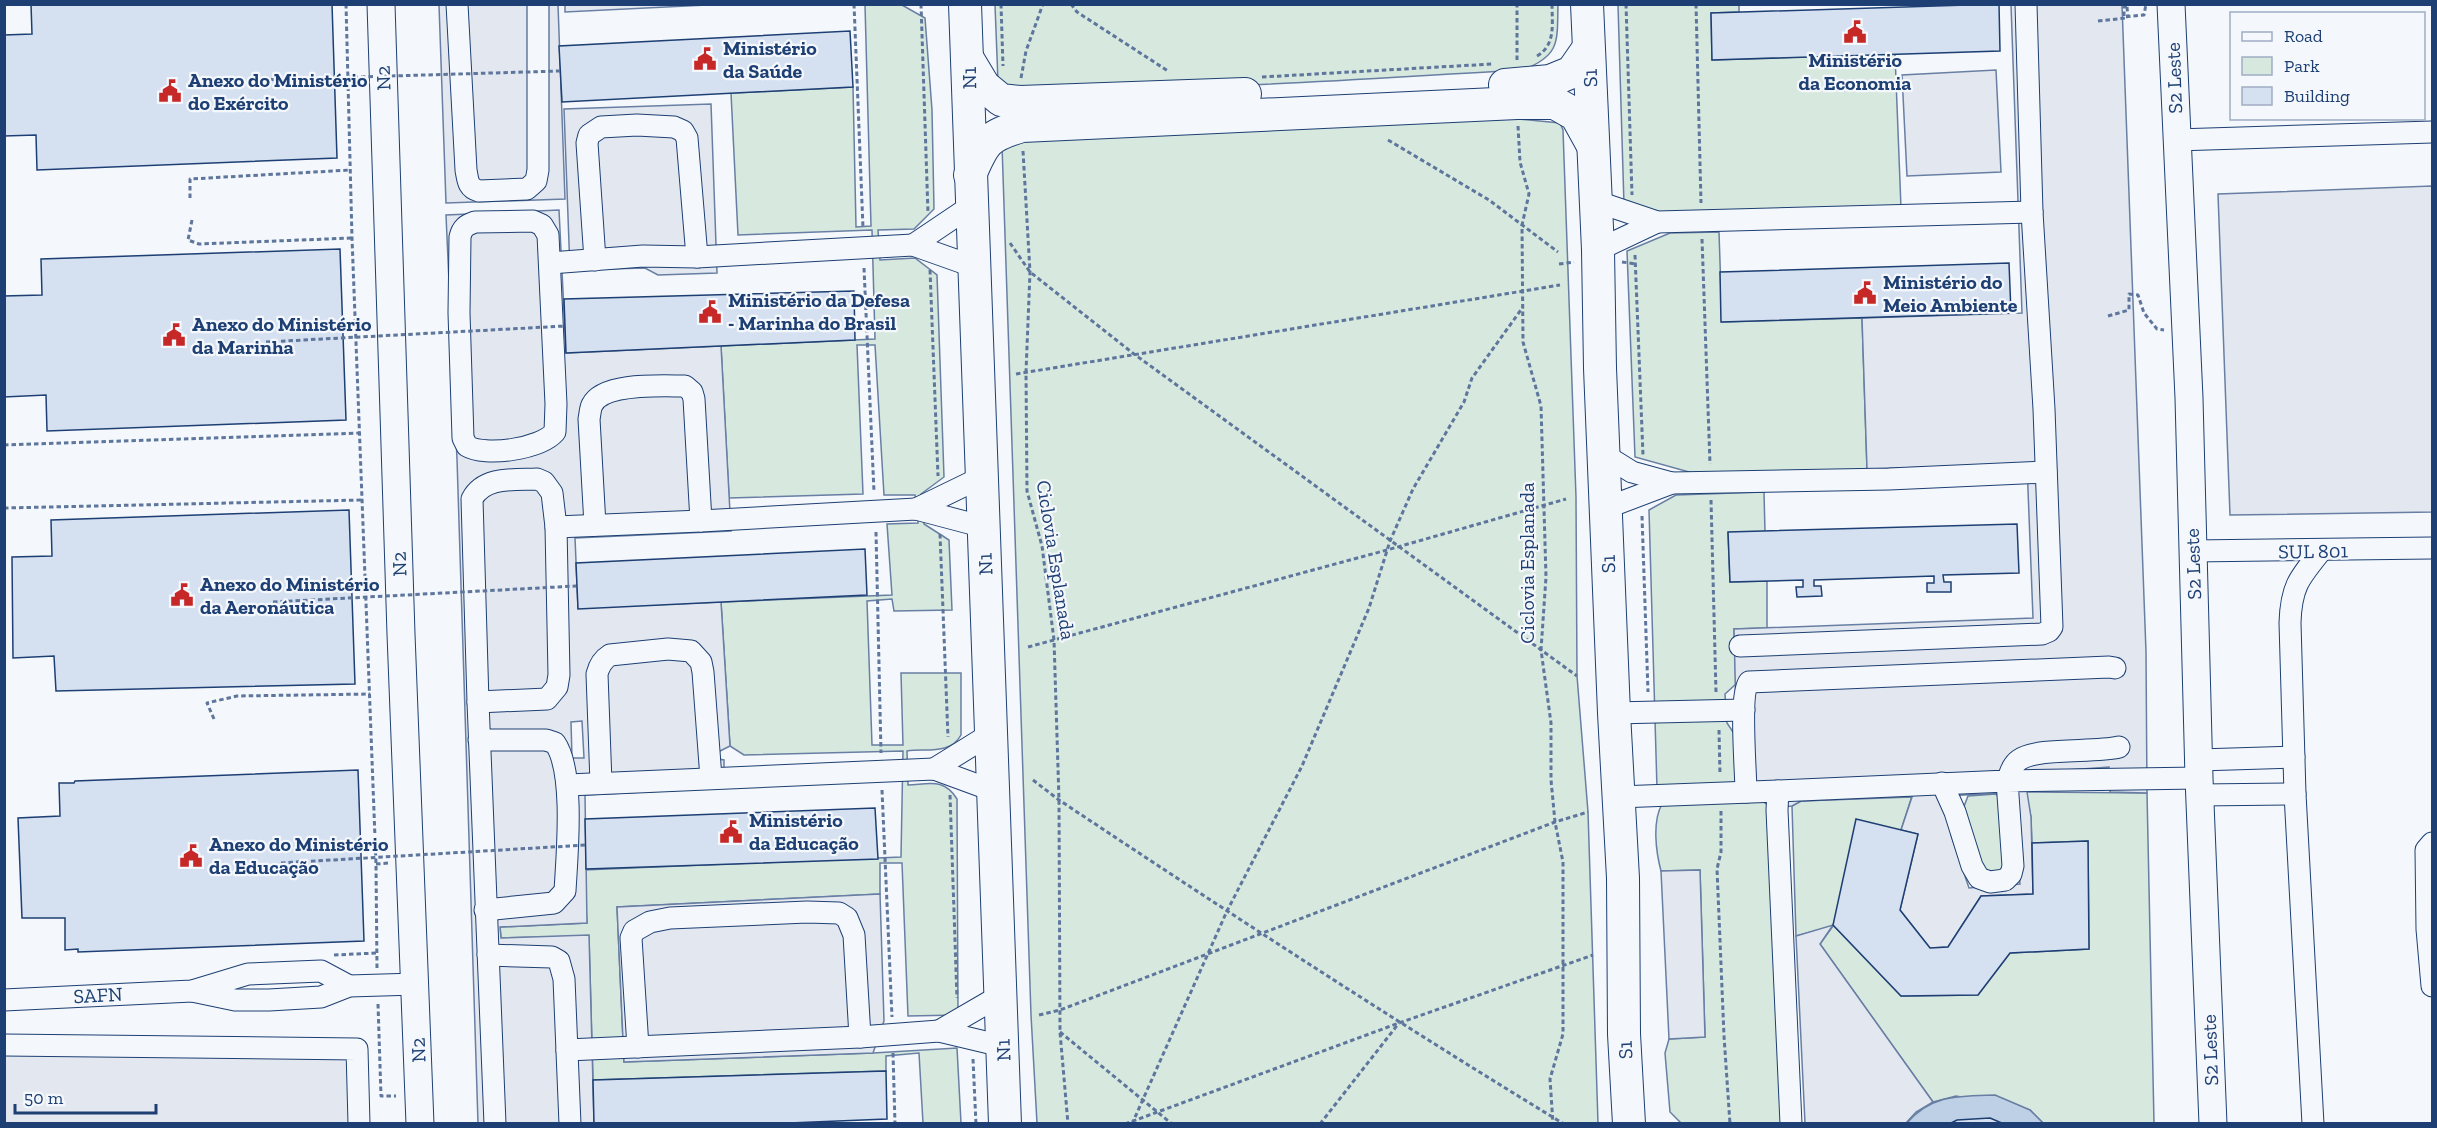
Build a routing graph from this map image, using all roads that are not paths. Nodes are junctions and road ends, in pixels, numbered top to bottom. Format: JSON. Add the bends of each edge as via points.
{"nodes":[{"id":1,"x":381,"y":4,"type":"edge"},
{"id":2,"x":457,"y":4,"type":"edge"},
{"id":3,"x":538,"y":4,"type":"edge"},
{"id":4,"x":965,"y":4,"type":"edge"},
{"id":5,"x":1587,"y":4,"type":"edge"},
{"id":6,"x":2026,"y":4,"type":"edge"},
{"id":7,"x":2171,"y":4,"type":"edge"},
{"id":8,"x":1588,"y":49,"type":"junction"},
{"id":9,"x":969,"y":61,"type":"junction"},
{"id":10,"x":1522,"y":82,"type":"junction"},
{"id":11,"x":1021,"y":114,"type":"junction"},
{"id":12,"x":2433,"y":132,"type":"edge"},
{"id":13,"x":2176,"y":140,"type":"junction"},
{"id":14,"x":1592,"y":144,"type":"junction"},
{"id":15,"x":970,"y":175,"type":"junction"},
{"id":16,"x":1595,"y":201,"type":"junction"},
{"id":17,"x":971,"y":206,"type":"junction"},
{"id":18,"x":2032,"y":212,"type":"junction"},
{"id":19,"x":1633,"y":224,"type":"junction"},
{"id":20,"x":924,"y":244,"type":"junction"},
{"id":21,"x":1598,"y":250,"type":"junction"},
{"id":22,"x":697,"y":256,"type":"junction"},
{"id":23,"x":595,"y":260,"type":"junction"},
{"id":24,"x":549,"y":263,"type":"junction"},
{"id":25,"x":975,"y":267,"type":"junction"},
{"id":26,"x":1603,"y":454,"type":"junction"},
{"id":27,"x":2046,"y":472,"type":"junction"},
{"id":28,"x":982,"y":477,"type":"junction"},
{"id":29,"x":1643,"y":485,"type":"junction"},
{"id":30,"x":939,"y":506,"type":"junction"},
{"id":31,"x":1606,"y":508,"type":"junction"},
{"id":32,"x":701,"y":521,"type":"junction"},
{"id":33,"x":595,"y":525,"type":"junction"},
{"id":34,"x":984,"y":526,"type":"junction"},
{"id":35,"x":556,"y":527,"type":"junction"},
{"id":36,"x":2433,"y":548,"type":"edge"},
{"id":37,"x":2193,"y":551,"type":"junction"},
{"id":38,"x":2321,"y":551,"type":"junction"},
{"id":39,"x":1740,"y":646,"type":"dead end"},
{"id":40,"x":2115,"y":668,"type":"dead end"},
{"id":41,"x":478,"y":702,"type":"junction"},
{"id":42,"x":1744,"y":710,"type":"junction"},
{"id":43,"x":1614,"y":713,"type":"junction"},
{"id":44,"x":992,"y":733,"type":"junction"},
{"id":45,"x":479,"y":740,"type":"junction"},
{"id":46,"x":2119,"y":747,"type":"dead end"},
{"id":47,"x":2294,"y":757,"type":"junction"},
{"id":48,"x":944,"y":768,"type":"junction"},
{"id":49,"x":711,"y":778,"type":"junction"},
{"id":50,"x":2200,"y":778,"type":"junction"},
{"id":51,"x":2007,"y":781,"type":"junction"},
{"id":52,"x":601,"y":783,"type":"junction"},
{"id":53,"x":1942,"y":783,"type":"junction"},
{"id":54,"x":568,"y":784,"type":"junction"},
{"id":55,"x":1778,"y":790,"type":"junction"},
{"id":56,"x":994,"y":791,"type":"junction"},
{"id":57,"x":1746,"y":792,"type":"junction"},
{"id":58,"x":2295,"y":794,"type":"junction"},
{"id":59,"x":1618,"y":796,"type":"junction"},
{"id":60,"x":2433,"y":843,"type":"edge"},
{"id":61,"x":485,"y":910,"type":"junction"},
{"id":62,"x":2430,"y":928,"type":"edge"},
{"id":63,"x":488,"y":955,"type":"junction"},
{"id":64,"x":321,"y":971,"type":"junction"},
{"id":65,"x":234,"y":977,"type":"junction"},
{"id":66,"x":416,"y":984,"type":"junction"},
{"id":67,"x":349,"y":986,"type":"junction"},
{"id":68,"x":2433,"y":986,"type":"edge"},
{"id":69,"x":192,"y":991,"type":"junction"},
{"id":70,"x":1001,"y":995,"type":"junction"},
{"id":71,"x":321,"y":997,"type":"junction"},
{"id":72,"x":4,"y":1000,"type":"edge"},
{"id":73,"x":235,"y":1000,"type":"junction"},
{"id":74,"x":939,"y":1031,"type":"junction"},
{"id":75,"x":860,"y":1037,"type":"junction"},
{"id":76,"x":4,"y":1045,"type":"edge"},
{"id":77,"x":1002,"y":1046,"type":"junction"},
{"id":78,"x":638,"y":1047,"type":"junction"},
{"id":79,"x":567,"y":1050,"type":"junction"},
{"id":80,"x":2312,"y":1122,"type":"edge"},
{"id":81,"x":359,"y":1124,"type":"edge"},
{"id":82,"x":420,"y":1124,"type":"edge"},
{"id":83,"x":495,"y":1124,"type":"edge"},
{"id":84,"x":570,"y":1124,"type":"edge"},
{"id":85,"x":1005,"y":1124,"type":"edge"},
{"id":86,"x":1629,"y":1124,"type":"edge"},
{"id":87,"x":1791,"y":1124,"type":"edge"},
{"id":88,"x":2213,"y":1124,"type":"edge"}],
"edges":[{"from":1,"to":66,"type":"main road","name":"N2"},
{"from":2,"to":3,"type":"street","via":[[466,170],[472,189],[479,191],[527,189],[536,182]]},
{"from":4,"to":9,"type":"highway","name":"N1"},
{"from":5,"to":8,"type":"highway","name":"S1"},
{"from":6,"to":18,"type":"street"},
{"from":7,"to":13,"type":"main road","name":"S2 Leste"},
{"from":8,"to":10,"type":"highway","via":[[1572,72],[1550,81]]},
{"from":8,"to":14,"type":"highway","name":"S1"},
{"from":9,"to":11,"type":"highway","via":[[984,86]]},
{"from":9,"to":15,"type":"highway","name":"N1"},
{"from":10,"to":11,"type":"highway"},
{"from":10,"to":14,"type":"highway","via":[[1576,115]]},
{"from":11,"to":15,"type":"highway","via":[[982,148]]},
{"from":12,"to":13,"type":"street"},
{"from":13,"to":37,"type":"main road","name":"S2 Leste"},
{"from":14,"to":16,"type":"highway","name":"S1"},
{"from":15,"to":17,"type":"highway","name":"N1"},
{"from":16,"to":19,"type":"street"},
{"from":16,"to":21,"type":"highway","name":"S1"},
{"from":17,"to":20,"type":"street"},
{"from":17,"to":25,"type":"highway","name":"N1"},
{"from":18,"to":19,"type":"street"},
{"from":18,"to":27,"type":"street"},
{"from":19,"to":21,"type":"street"},
{"from":20,"to":22,"type":"street"},
{"from":20,"to":25,"type":"street"},
{"from":21,"to":26,"type":"highway","name":"S1"},
{"from":22,"to":23,"type":"street"},
{"from":22,"to":23,"type":"street","via":[[687,138],[674,127],[637,125],[601,127],[589,135]]},
{"from":23,"to":24,"type":"street"},
{"from":24,"to":24,"type":"street","via":[[546,229],[533,221],[475,222],[461,230],[462,410],[464,438],[472,449],[528,447],[555,432]]},
{"from":25,"to":28,"type":"highway","name":"N1"},
{"from":26,"to":29,"type":"street"},
{"from":26,"to":31,"type":"highway","name":"S1"},
{"from":27,"to":29,"type":"street"},
{"from":27,"to":39,"type":"street","via":[[2053,607],[2049,631]]},
{"from":28,"to":30,"type":"street"},
{"from":28,"to":34,"type":"highway","name":"N1"},
{"from":29,"to":31,"type":"street"},
{"from":30,"to":32,"type":"street"},
{"from":30,"to":34,"type":"street"},
{"from":31,"to":43,"type":"highway","name":"S1"},
{"from":32,"to":33,"type":"street"},
{"from":32,"to":33,"type":"street","via":[[692,392],[685,386],[652,386],[602,394],[591,406]]},
{"from":33,"to":35,"type":"street"},
{"from":34,"to":44,"type":"highway","name":"N1"},
{"from":35,"to":41,"type":"street","via":[[560,675],[556,687],[547,699]]},
{"from":35,"to":41,"type":"street","via":[[552,493],[537,479],[489,483],[472,499]]},
{"from":36,"to":38,"type":"street","name":"SUL 801"},
{"from":37,"to":38,"type":"street","name":"SUL 801"},
{"from":37,"to":50,"type":"main road","name":"S2 Leste"},
{"from":38,"to":47,"type":"street","via":[[2300,577],[2291,600]]},
{"from":40,"to":42,"type":"street","via":[[1754,681],[1746,684]]},
{"from":41,"to":45,"type":"street"},
{"from":42,"to":43,"type":"street"},
{"from":42,"to":57,"type":"street"},
{"from":43,"to":59,"type":"highway","name":"S1"},
{"from":44,"to":48,"type":"street"},
{"from":44,"to":56,"type":"highway","name":"N1"},
{"from":45,"to":54,"type":"street","via":[[555,743]]},
{"from":45,"to":61,"type":"street"},
{"from":46,"to":51,"type":"street","via":[[2023,758],[2014,764]]},
{"from":47,"to":50,"type":"street"},
{"from":47,"to":58,"type":"street"},
{"from":48,"to":49,"type":"street"},
{"from":48,"to":56,"type":"street"},
{"from":49,"to":52,"type":"street"},
{"from":49,"to":52,"type":"street","via":[[701,662],[691,651],[668,649],[610,655],[599,667]]},
{"from":50,"to":51,"type":"street"},
{"from":50,"to":58,"type":"street"},
{"from":50,"to":88,"type":"main road","name":"S2 Leste"},
{"from":51,"to":53,"type":"street"},
{"from":51,"to":53,"type":"street","via":[[2013,866],[2005,880],[1990,882],[1979,878],[1972,866]]},
{"from":52,"to":54,"type":"street"},
{"from":53,"to":55,"type":"street"},
{"from":54,"to":61,"type":"street","via":[[565,891],[554,903]]},
{"from":55,"to":57,"type":"street"},
{"from":55,"to":87,"type":"street"},
{"from":56,"to":70,"type":"highway","name":"N1"},
{"from":57,"to":59,"type":"street"},
{"from":58,"to":80,"type":"street"},
{"from":59,"to":86,"type":"highway","name":"S1"},
{"from":60,"to":62,"type":"street","via":[[2426,850]]},
{"from":61,"to":63,"type":"street"},
{"from":62,"to":68,"type":"street"},
{"from":63,"to":79,"type":"street","via":[[552,957],[559,961],[564,979]]},
{"from":63,"to":83,"type":"street"},
{"from":64,"to":65,"type":"street","name":"SAFN"},
{"from":64,"to":67,"type":"street"},
{"from":64,"to":71,"type":"street"},
{"from":65,"to":69,"type":"street","name":"SAFN"},
{"from":65,"to":73,"type":"street"},
{"from":66,"to":67,"type":"street","name":"SAFN"},
{"from":66,"to":82,"type":"main road","name":"N2"},
{"from":67,"to":71,"type":"street","name":"SAFN"},
{"from":69,"to":72,"type":"street","name":"SAFN"},
{"from":69,"to":73,"type":"street","name":"SAFN"},
{"from":70,"to":74,"type":"street"},
{"from":70,"to":77,"type":"highway","name":"N1"},
{"from":71,"to":73,"type":"street","name":"SAFN"},
{"from":74,"to":75,"type":"street"},
{"from":74,"to":77,"type":"street"},
{"from":75,"to":78,"type":"street"},
{"from":75,"to":78,"type":"street","via":[[854,935],[847,918],[839,913],[807,912],[670,918],[638,927],[631,938]]},
{"from":76,"to":81,"type":"street","via":[[357,1049]]},
{"from":77,"to":85,"type":"highway","name":"N1"},
{"from":78,"to":79,"type":"street"},
{"from":79,"to":84,"type":"street"}]}
